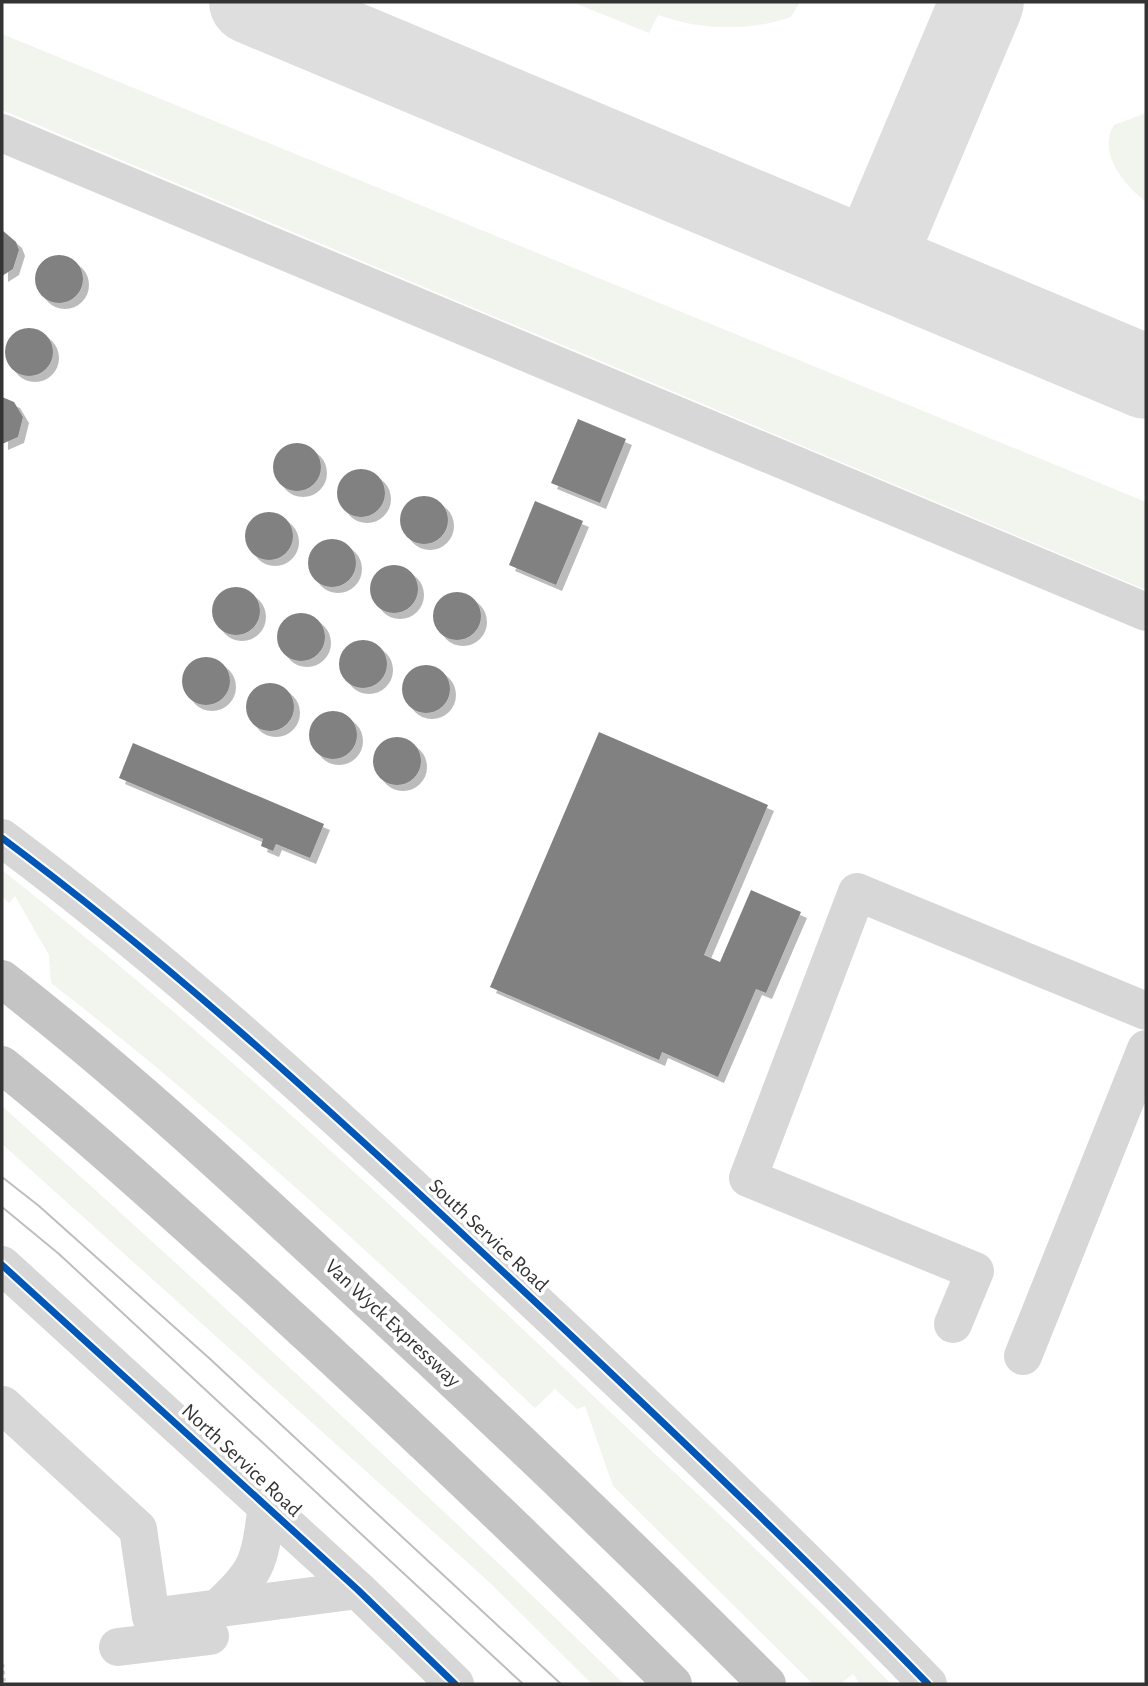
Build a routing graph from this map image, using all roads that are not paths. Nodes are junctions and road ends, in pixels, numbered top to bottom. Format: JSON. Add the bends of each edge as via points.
{"nodes":[{"id":1,"x":2,"y":133,"type":"edge"},
{"id":2,"x":1146,"y":612,"type":"edge"},
{"id":3,"x":2,"y":838,"type":"edge"},
{"id":4,"x":8,"y":983,"type":"edge"},
{"id":5,"x":1146,"y":1011,"type":"edge"},
{"id":6,"x":1146,"y":1049,"type":"edge"},
{"id":7,"x":2,"y":1065,"type":"edge"},
{"id":8,"x":2,"y":1265,"type":"edge"},
{"id":9,"x":953,"y":1324,"type":"dead end"},
{"id":10,"x":1023,"y":1356,"type":"dead end"},
{"id":11,"x":3,"y":1405,"type":"edge"},
{"id":12,"x":267,"y":1506,"type":"junction"},
{"id":13,"x":370,"y":1601,"type":"junction"},
{"id":14,"x":218,"y":1608,"type":"junction"},
{"id":15,"x":118,"y":1647,"type":"dead end"},
{"id":16,"x":455,"y":1684,"type":"edge"},
{"id":17,"x":673,"y":1684,"type":"edge"},
{"id":18,"x":767,"y":1684,"type":"edge"},
{"id":19,"x":928,"y":1684,"type":"edge"}],
"edges":[{"from":1,"to":2,"type":"street"},
{"from":3,"to":19,"type":"street","name":"South Service Road","via":[[121,928],[390,1165],[758,1513]]},
{"from":4,"to":18,"type":"highway","name":"Van Wyck Expressway","via":[[301,1237]]},
{"from":5,"to":9,"type":"street","via":[[857,892],[748,1178],[975,1271]]},
{"from":6,"to":10,"type":"street"},
{"from":7,"to":17,"type":"highway","via":[[290,1318]]},
{"from":8,"to":12,"type":"street","name":"North Service Road"},
{"from":11,"to":14,"type":"street","via":[[138,1529],[151,1616]]},
{"from":12,"to":13,"type":"street","name":"North Service Road"},
{"from":12,"to":14,"type":"street","via":[[253,1570]]},
{"from":13,"to":14,"type":"street"},
{"from":13,"to":15,"type":"street"},
{"from":13,"to":16,"type":"street","name":"North Service Road"}]}
